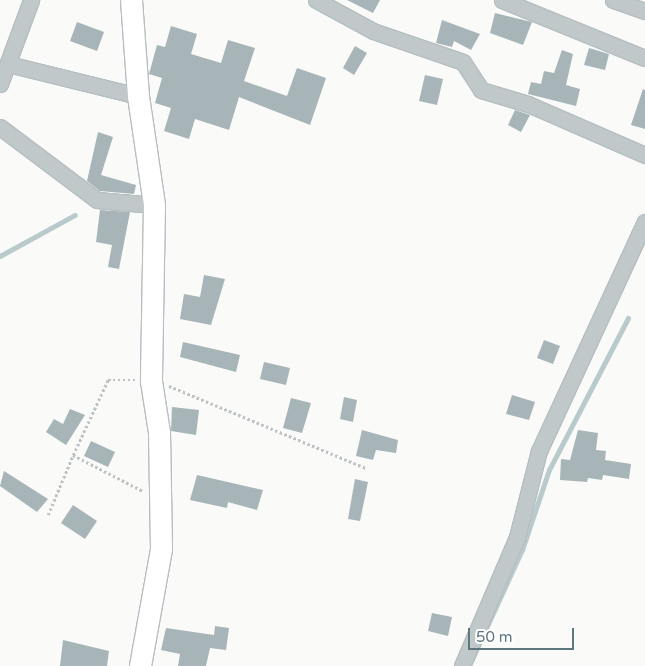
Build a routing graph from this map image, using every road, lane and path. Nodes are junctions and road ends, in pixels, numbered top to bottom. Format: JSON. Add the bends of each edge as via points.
{"nodes":[{"id":1,"x":31,"y":0,"type":"edge"},
{"id":2,"x":131,"y":0,"type":"edge"},
{"id":3,"x":316,"y":0,"type":"edge"},
{"id":4,"x":502,"y":0,"type":"edge"},
{"id":5,"x":613,"y":0,"type":"edge"},
{"id":6,"x":645,"y":11,"type":"edge"},
{"id":7,"x":645,"y":58,"type":"edge"},
{"id":8,"x":8,"y":64,"type":"junction"},
{"id":9,"x":0,"y":84,"type":"edge"},
{"id":10,"x":138,"y":96,"type":"junction"},
{"id":11,"x":0,"y":127,"type":"edge"},
{"id":12,"x":645,"y":154,"type":"edge"},
{"id":13,"x":154,"y":205,"type":"junction"},
{"id":14,"x":645,"y":222,"type":"edge"},
{"id":15,"x":151,"y":381,"type":"junction"},
{"id":16,"x":74,"y":455,"type":"junction"},
{"id":17,"x":366,"y":468,"type":"dead end"},
{"id":18,"x":160,"y":492,"type":"junction"},
{"id":19,"x":48,"y":515,"type":"dead end"},
{"id":20,"x":140,"y":666,"type":"edge"},
{"id":21,"x":462,"y":666,"type":"edge"}],
"edges":[{"from":1,"to":8,"type":"street"},
{"from":2,"to":10,"type":"street"},
{"from":3,"to":12,"type":"street","via":[[373,31],[463,62],[482,90],[528,104]]},
{"from":4,"to":7,"type":"street"},
{"from":5,"to":6,"type":"street"},
{"from":8,"to":9,"type":"street"},
{"from":8,"to":10,"type":"street"},
{"from":10,"to":13,"type":"street"},
{"from":11,"to":13,"type":"street","via":[[97,200]]},
{"from":13,"to":15,"type":"street"},
{"from":14,"to":21,"type":"street","via":[[539,451],[517,537]]},
{"from":15,"to":16,"type":"path","via":[[108,380]]},
{"from":15,"to":17,"type":"path","via":[[188,391]]},
{"from":15,"to":18,"type":"street","via":[[159,432]]},
{"from":16,"to":18,"type":"path","via":[[114,478],[152,494]]},
{"from":16,"to":19,"type":"path"},
{"from":18,"to":20,"type":"street","via":[[161,549]]}]}
